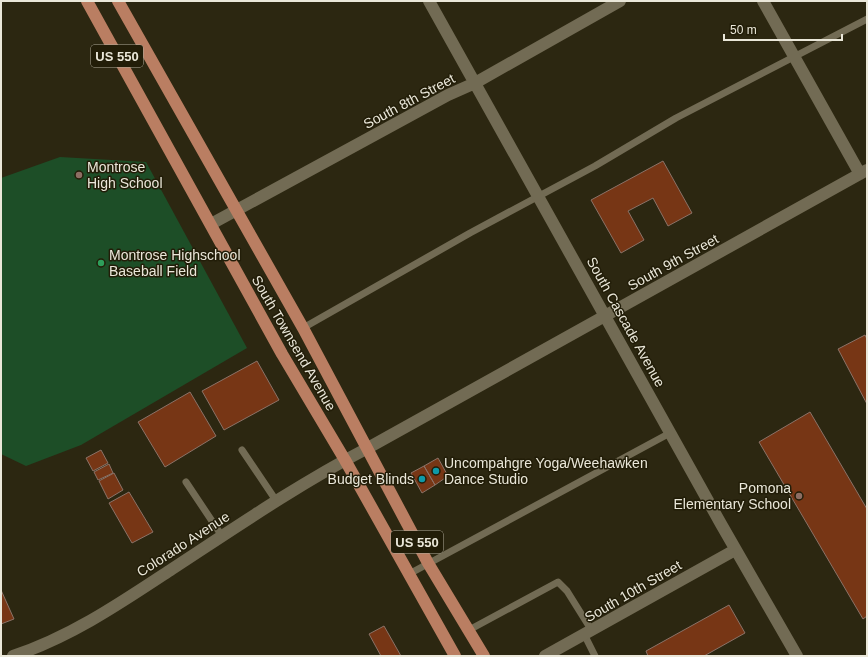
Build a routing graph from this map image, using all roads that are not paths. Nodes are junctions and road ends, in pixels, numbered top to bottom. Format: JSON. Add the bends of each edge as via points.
{"nodes":[{"id":1,"x":86,"y":1,"type":"edge"},
{"id":2,"x":118,"y":1,"type":"edge"},
{"id":3,"x":430,"y":1,"type":"edge"},
{"id":4,"x":620,"y":1,"type":"edge"},
{"id":5,"x":763,"y":1,"type":"edge"},
{"id":6,"x":867,"y":19,"type":"edge"},
{"id":7,"x":794,"y":56,"type":"junction"},
{"id":8,"x":475,"y":83,"type":"junction"},
{"id":9,"x":864,"y":172,"type":"edge"},
{"id":10,"x":539,"y":196,"type":"junction"},
{"id":11,"x":235,"y":211,"type":"junction"},
{"id":12,"x":210,"y":224,"type":"junction"},
{"id":13,"x":606,"y":317,"type":"junction"},
{"id":14,"x":302,"y":328,"type":"junction"},
{"id":15,"x":670,"y":433,"type":"junction"},
{"id":16,"x":366,"y":448,"type":"junction"},
{"id":17,"x":242,"y":450,"type":"dead end"},
{"id":18,"x":344,"y":460,"type":"junction"},
{"id":19,"x":186,"y":482,"type":"dead end"},
{"id":20,"x":277,"y":502,"type":"junction"},
{"id":21,"x":222,"y":536,"type":"junction"},
{"id":22,"x":735,"y":550,"type":"junction"},
{"id":23,"x":428,"y":563,"type":"junction"},
{"id":24,"x":409,"y":574,"type":"junction"},
{"id":25,"x":469,"y":630,"type":"junction"},
{"id":26,"x":588,"y":633,"type":"junction"},
{"id":27,"x":13,"y":656,"type":"edge"},
{"id":28,"x":455,"y":656,"type":"edge"},
{"id":29,"x":484,"y":656,"type":"edge"},
{"id":30,"x":545,"y":656,"type":"edge"},
{"id":31,"x":595,"y":656,"type":"edge"},
{"id":32,"x":797,"y":656,"type":"edge"}],
"edges":[{"from":1,"to":12,"type":"highway","name":"South Townsend Avenue","number":"US 550"},
{"from":2,"to":11,"type":"highway","name":"South Townsend Avenue","number":"US 550"},
{"from":3,"to":8,"type":"street","name":"South Cascade Avenue"},
{"from":4,"to":8,"type":"street","name":"South 8th Street"},
{"from":5,"to":7,"type":"street"},
{"from":6,"to":7,"type":"lane"},
{"from":7,"to":9,"type":"street"},
{"from":7,"to":10,"type":"lane","via":[[676,118]]},
{"from":8,"to":10,"type":"street","name":"South Cascade Avenue"},
{"from":8,"to":11,"type":"street","name":"South 8th Street","via":[[448,95]]},
{"from":9,"to":13,"type":"street","name":"South 9th Street"},
{"from":10,"to":13,"type":"street","name":"South Cascade Avenue"},
{"from":10,"to":14,"type":"lane"},
{"from":11,"to":12,"type":"street","name":"South 8th Street"},
{"from":11,"to":14,"type":"highway","name":"South Townsend Avenue","number":"US 550"},
{"from":12,"to":18,"type":"highway","name":"South Townsend Avenue","number":"US 550"},
{"from":13,"to":15,"type":"street","name":"South Cascade Avenue"},
{"from":13,"to":16,"type":"street","name":"South 9th Street"},
{"from":14,"to":16,"type":"highway","name":"South Townsend Avenue","number":"US 550"},
{"from":15,"to":22,"type":"street","name":"South Cascade Avenue"},
{"from":15,"to":23,"type":"lane"},
{"from":16,"to":18,"type":"street","name":"Colorado Avenue"},
{"from":16,"to":23,"type":"highway","name":"South Townsend Avenue","number":"US 550"},
{"from":17,"to":20,"type":"lane"},
{"from":18,"to":20,"type":"street","name":"Colorado Avenue"},
{"from":18,"to":24,"type":"highway","name":"South Townsend Avenue","number":"US 550"},
{"from":19,"to":21,"type":"lane"},
{"from":20,"to":21,"type":"street","name":"Colorado Avenue"},
{"from":21,"to":27,"type":"street","name":"Colorado Avenue","via":[[91,621],[38,648]]},
{"from":22,"to":26,"type":"street","name":"South 10th Street"},
{"from":22,"to":32,"type":"street","name":"South Cascade Avenue"},
{"from":23,"to":24,"type":"lane"},
{"from":23,"to":25,"type":"highway","name":"South Townsend Avenue","number":"US 550"},
{"from":24,"to":28,"type":"highway","name":"South Townsend Avenue","number":"US 550"},
{"from":25,"to":26,"type":"lane","via":[[558,582],[567,591]]},
{"from":25,"to":29,"type":"highway","name":"South Townsend Avenue","number":"US 550"},
{"from":26,"to":30,"type":"street","name":"South 10th Street"},
{"from":26,"to":31,"type":"lane"}]}
